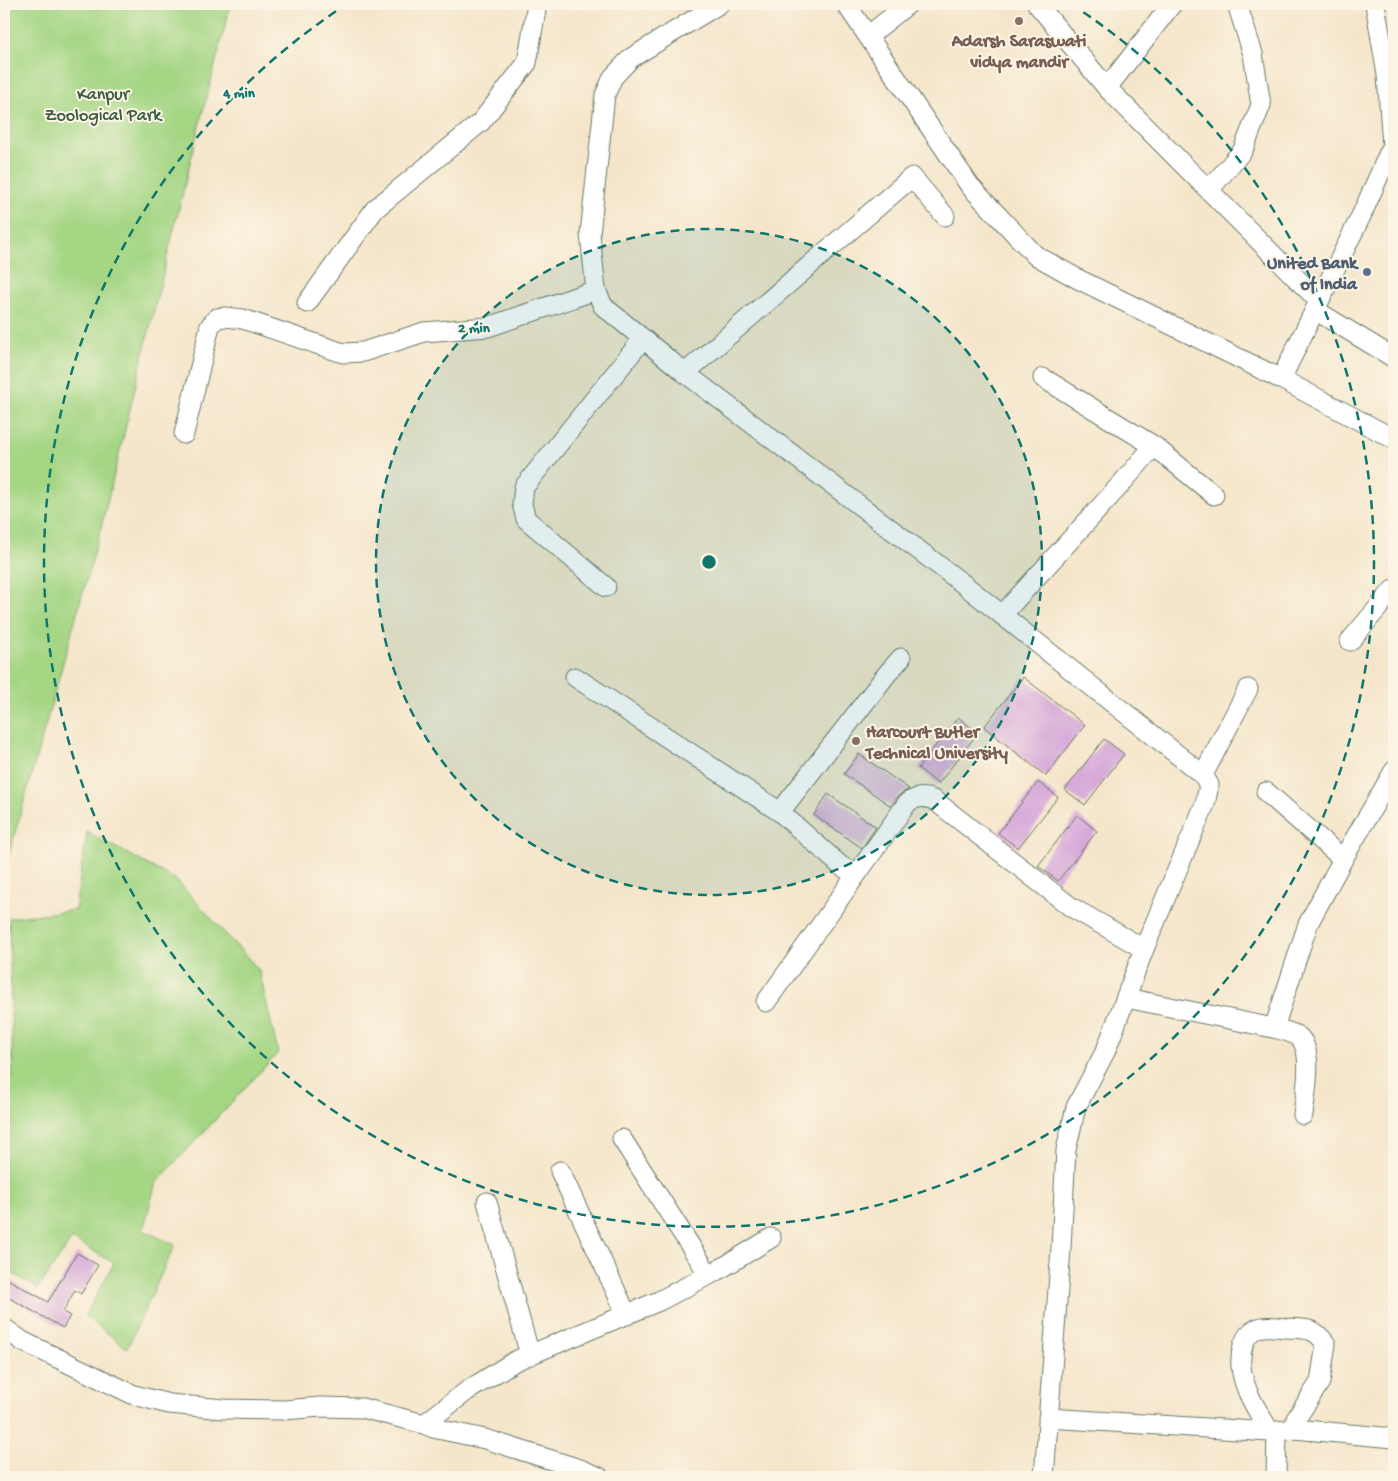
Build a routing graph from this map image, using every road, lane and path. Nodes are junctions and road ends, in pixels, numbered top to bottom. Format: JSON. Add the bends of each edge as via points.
{"nodes":[{"id":1,"x":537,"y":4,"type":"edge"},
{"id":2,"x":719,"y":4,"type":"edge"},
{"id":3,"x":846,"y":4,"type":"edge"},
{"id":4,"x":908,"y":4,"type":"edge"},
{"id":5,"x":1038,"y":4,"type":"edge"},
{"id":6,"x":1171,"y":4,"type":"edge"},
{"id":7,"x":1237,"y":4,"type":"edge"},
{"id":8,"x":1375,"y":4,"type":"edge"},
{"id":9,"x":868,"y":36,"type":"junction"},
{"id":10,"x":1107,"y":88,"type":"junction"},
{"id":11,"x":1393,"y":146,"type":"edge"},
{"id":12,"x":1210,"y":190,"type":"junction"},
{"id":13,"x":946,"y":216,"type":"dead end"},
{"id":14,"x":596,"y":290,"type":"junction"},
{"id":15,"x":307,"y":303,"type":"dead end"},
{"id":16,"x":1317,"y":305,"type":"junction"},
{"id":17,"x":642,"y":340,"type":"junction"},
{"id":18,"x":1394,"y":358,"type":"edge"},
{"id":19,"x":685,"y":373,"type":"junction"},
{"id":20,"x":1043,"y":378,"type":"dead end"},
{"id":21,"x":1281,"y":379,"type":"junction"},
{"id":22,"x":184,"y":434,"type":"dead end"},
{"id":23,"x":1394,"y":439,"type":"edge"},
{"id":24,"x":1154,"y":446,"type":"junction"},
{"id":25,"x":1214,"y":494,"type":"dead end"},
{"id":26,"x":606,"y":587,"type":"dead end"},
{"id":27,"x":1394,"y":589,"type":"edge"},
{"id":28,"x":1002,"y":615,"type":"junction"},
{"id":29,"x":1350,"y":641,"type":"dead end"},
{"id":30,"x":901,"y":658,"type":"dead end"},
{"id":31,"x":575,"y":677,"type":"dead end"},
{"id":32,"x":1248,"y":689,"type":"dead end"},
{"id":33,"x":1394,"y":771,"type":"edge"},
{"id":34,"x":1203,"y":775,"type":"junction"},
{"id":35,"x":1266,"y":792,"type":"dead end"},
{"id":36,"x":780,"y":812,"type":"junction"},
{"id":37,"x":1343,"y":859,"type":"junction"},
{"id":38,"x":856,"y":874,"type":"junction"},
{"id":39,"x":1144,"y":950,"type":"junction"},
{"id":40,"x":1126,"y":998,"type":"junction"},
{"id":41,"x":766,"y":1002,"type":"dead end"},
{"id":42,"x":1274,"y":1028,"type":"junction"},
{"id":43,"x":1303,"y":1115,"type":"dead end"},
{"id":44,"x":622,"y":1139,"type":"dead end"},
{"id":45,"x":560,"y":1171,"type":"dead end"},
{"id":46,"x":487,"y":1202,"type":"dead end"},
{"id":47,"x":771,"y":1238,"type":"dead end"},
{"id":48,"x":709,"y":1275,"type":"junction"},
{"id":49,"x":627,"y":1315,"type":"junction"},
{"id":50,"x":4,"y":1328,"type":"edge"},
{"id":51,"x":530,"y":1355,"type":"junction"},
{"id":52,"x":1048,"y":1418,"type":"junction"},
{"id":53,"x":424,"y":1424,"type":"junction"},
{"id":54,"x":1280,"y":1431,"type":"junction"},
{"id":55,"x":1394,"y":1438,"type":"edge"},
{"id":56,"x":598,"y":1477,"type":"edge"},
{"id":57,"x":1044,"y":1477,"type":"edge"},
{"id":58,"x":1276,"y":1477,"type":"edge"}],
"edges":[{"from":1,"to":15,"type":"street","via":[[527,63],[481,122],[375,209]]},
{"from":2,"to":14,"type":"street","via":[[631,58],[613,77],[604,95],[590,234]]},
{"from":3,"to":9,"type":"street"},
{"from":4,"to":9,"type":"street"},
{"from":5,"to":10,"type":"street"},
{"from":6,"to":10,"type":"street"},
{"from":7,"to":12,"type":"street","via":[[1253,54],[1261,105],[1243,150]]},
{"from":8,"to":11,"type":"street","via":[[1387,75]]},
{"from":9,"to":21,"type":"street","via":[[970,186],[1035,255]]},
{"from":10,"to":12,"type":"street"},
{"from":11,"to":16,"type":"street"},
{"from":12,"to":16,"type":"street"},
{"from":13,"to":19,"type":"street","via":[[912,177]]},
{"from":14,"to":17,"type":"street","via":[[603,306]]},
{"from":14,"to":22,"type":"street","via":[[488,327],[424,332],[363,352],[344,354],[243,319],[217,318],[210,326]]},
{"from":16,"to":18,"type":"street"},
{"from":16,"to":21,"type":"street"},
{"from":17,"to":19,"type":"street"},
{"from":17,"to":26,"type":"street","via":[[524,487],[522,504],[526,519]]},
{"from":19,"to":28,"type":"street"},
{"from":20,"to":24,"type":"street"},
{"from":21,"to":23,"type":"street"},
{"from":24,"to":25,"type":"street"},
{"from":24,"to":28,"type":"street"},
{"from":27,"to":29,"type":"street"},
{"from":28,"to":34,"type":"street"},
{"from":30,"to":36,"type":"street"},
{"from":31,"to":36,"type":"street"},
{"from":32,"to":34,"type":"street"},
{"from":33,"to":37,"type":"street"},
{"from":34,"to":39,"type":"street","via":[[1209,785],[1205,804]]},
{"from":35,"to":37,"type":"street"},
{"from":36,"to":38,"type":"street","via":[[841,866]]},
{"from":37,"to":42,"type":"street","via":[[1308,924]]},
{"from":38,"to":39,"type":"street","via":[[908,802],[927,797],[1071,907]]},
{"from":38,"to":41,"type":"street"},
{"from":39,"to":40,"type":"street"},
{"from":40,"to":42,"type":"street"},
{"from":40,"to":52,"type":"street","via":[[1106,1050],[1076,1107],[1066,1150]]},
{"from":42,"to":43,"type":"street","via":[[1300,1038],[1305,1048],[1308,1059]]},
{"from":44,"to":48,"type":"street"},
{"from":45,"to":49,"type":"street"},
{"from":46,"to":51,"type":"street"},
{"from":47,"to":48,"type":"street"},
{"from":48,"to":49,"type":"street"},
{"from":49,"to":51,"type":"street"},
{"from":50,"to":53,"type":"street","via":[[22,1341],[134,1394],[169,1404],[224,1409],[362,1408]]},
{"from":51,"to":53,"type":"street","via":[[467,1391]]},
{"from":52,"to":54,"type":"street"},
{"from":52,"to":57,"type":"street"},
{"from":53,"to":56,"type":"street","via":[[485,1439]]},
{"from":54,"to":54,"type":"street","via":[[1248,1393],[1241,1366],[1242,1349],[1246,1338],[1256,1328],[1308,1329],[1326,1344],[1320,1382],[1296,1419]]},
{"from":54,"to":55,"type":"street"},
{"from":54,"to":58,"type":"street"}]}
